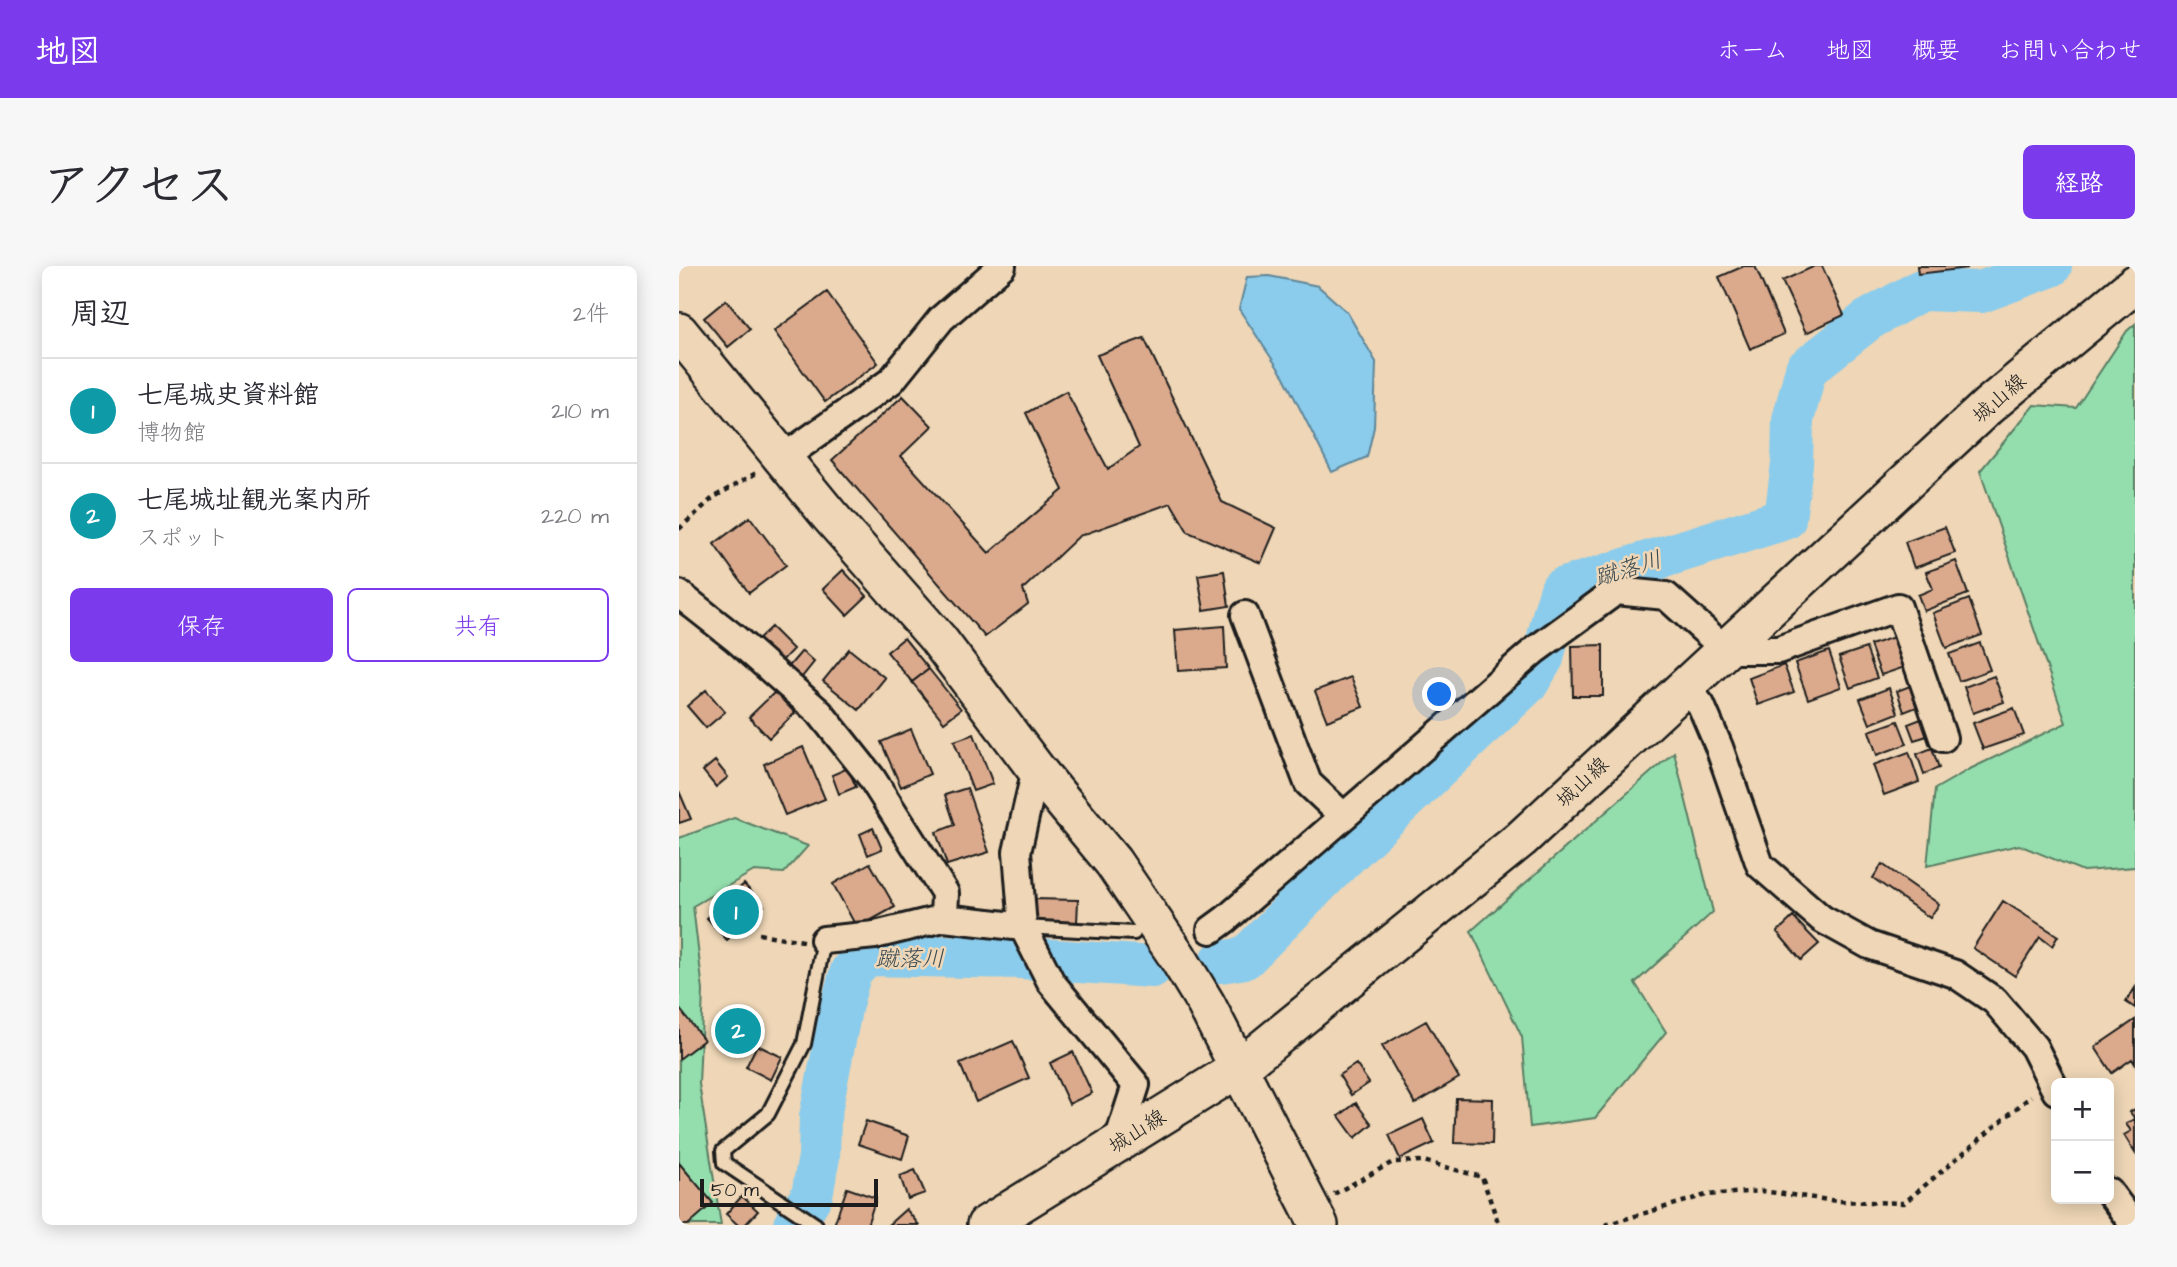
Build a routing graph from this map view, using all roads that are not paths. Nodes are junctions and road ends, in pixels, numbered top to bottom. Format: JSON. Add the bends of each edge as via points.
{"nodes":[{"id":1,"x":1002,"y":266,"type":"edge"},
{"id":2,"x":2135,"y":284,"type":"edge"},
{"id":3,"x":679,"y":332,"type":"edge"},
{"id":4,"x":783,"y":458,"type":"junction"},
{"id":5,"x":679,"y":594,"type":"edge"},
{"id":6,"x":1245,"y":615,"type":"dead end"},
{"id":7,"x":1726,"y":650,"type":"junction"},
{"id":8,"x":1686,"y":687,"type":"junction"},
{"id":9,"x":1944,"y":738,"type":"dead end"},
{"id":10,"x":1036,"y":769,"type":"junction"},
{"id":11,"x":1343,"y":816,"type":"junction"},
{"id":12,"x":944,"y":918,"type":"junction"},
{"id":13,"x":1023,"y":927,"type":"junction"},
{"id":14,"x":1211,"y":930,"type":"dead end"},
{"id":15,"x":1134,"y":933,"type":"dead end"},
{"id":16,"x":824,"y":940,"type":"joint"},
{"id":17,"x":1239,"y":1068,"type":"junction"},
{"id":18,"x":2051,"y":1079,"type":"edge"},
{"id":19,"x":1117,"y":1144,"type":"junction"},
{"id":20,"x":2114,"y":1199,"type":"edge"},
{"id":21,"x":1314,"y":1216,"type":"edge"},
{"id":22,"x":816,"y":1225,"type":"edge"},
{"id":23,"x":986,"y":1225,"type":"edge"},
{"id":24,"x":2134,"y":1225,"type":"edge"}],
"edges":[{"from":1,"to":4,"type":"street","via":[[941,318],[891,381]]},
{"from":2,"to":7,"type":"main road","name":"城山線","via":[[1988,407]]},
{"from":3,"to":4,"type":"main road"},
{"from":4,"to":10,"type":"main road","via":[[938,639]]},
{"from":5,"to":12,"type":"street","via":[[820,713],[871,777],[945,893]]},
{"from":6,"to":11,"type":"street","via":[[1308,783]]},
{"from":7,"to":8,"type":"main road","name":"城山線"},
{"from":7,"to":9,"type":"street","via":[[1778,650],[1898,607]]},
{"from":7,"to":11,"type":"street","via":[[1666,596],[1616,591],[1535,650]]},
{"from":8,"to":17,"type":"main road","name":"城山線","via":[[1521,839]]},
{"from":8,"to":18,"type":"street","via":[[1701,705],[1719,747],[1760,865],[1822,919],[1869,945],[1955,974],[1995,1001],[2034,1046]]},
{"from":10,"to":13,"type":"street","via":[[1017,852]]},
{"from":10,"to":17,"type":"main road","via":[[1113,862],[1178,956]]},
{"from":11,"to":14,"type":"street"},
{"from":12,"to":13,"type":"street"},
{"from":12,"to":16,"type":"street","via":[[875,935]]},
{"from":13,"to":15,"type":"lane"},
{"from":13,"to":19,"type":"street","via":[[1051,982],[1136,1085]]},
{"from":16,"to":22,"type":"lane","via":[[804,1044],[768,1114],[723,1151],[724,1163]]},
{"from":17,"to":19,"type":"main road","name":"城山線"},
{"from":17,"to":21,"type":"main road"},
{"from":19,"to":23,"type":"main road","name":"城山線"},
{"from":20,"to":24,"type":"street"}]}
